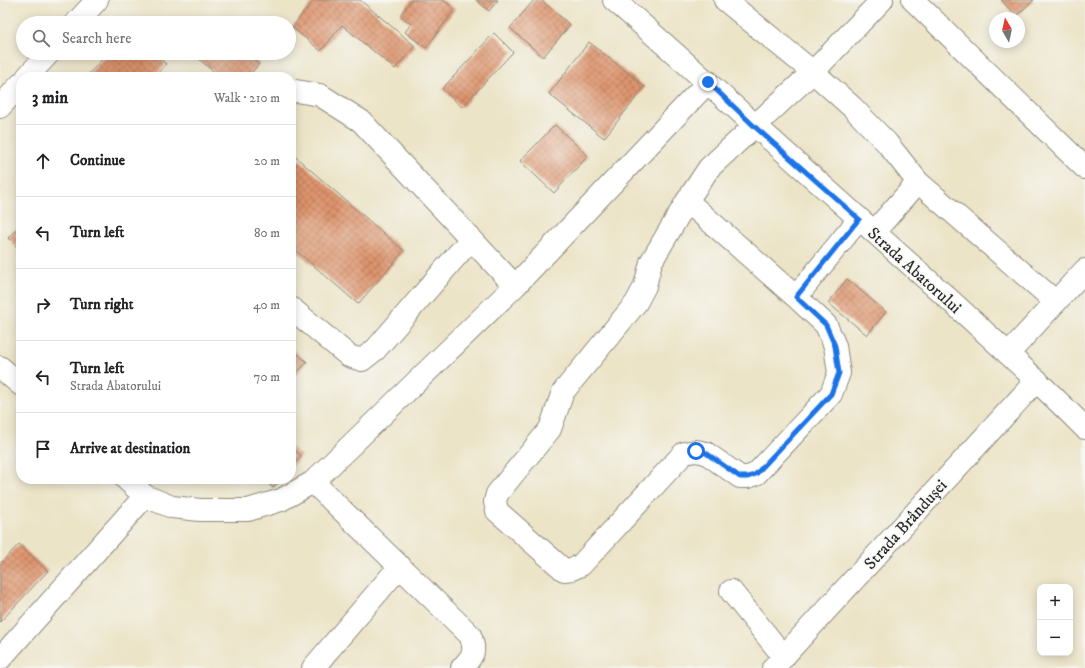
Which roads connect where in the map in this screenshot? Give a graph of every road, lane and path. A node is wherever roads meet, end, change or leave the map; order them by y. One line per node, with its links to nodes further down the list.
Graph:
1 (97, 0): 6 (street)
2 (614, 0): 10 (street, Strada Abatorului)
3 (725, 0): 9 (street)
4 (882, 0): 9 (street)
5 (913, 0): 15 (street)
6 (82, 16)
7 (43, 60): 8 (street)
8 (32, 72)
9 (813, 72): 14 (street); 16 (street)
10 (708, 82): 14 (street, Strada Abatorului); 21 (street)
11 (16, 89): 13 (street)
12 (296, 91): 19 (street)
13 (0, 107)
14 (754, 126): 17 (street); 18 (street, Strada Abatorului)
15 (1085, 168)
16 (918, 182): 18 (street); 23 (street)
17 (687, 201): 22 (street); 22 (street)
18 (867, 226): 22 (street); 25 (street, Strada Abatorului)
19 (471, 240): 21 (street); 24 (street)
20 (1085, 270): 23 (street)
21 (515, 286): 30 (street)
22 (796, 297)
23 (1056, 302): 25 (street)
24 (296, 312)
25 (1008, 354): 27 (street, Strada Abatorului)
26 (0, 367): 28 (street)
27 (1037, 380): 29 (street, Strada Abatorului); 36 (street, Strada Brândușei)
28 (16, 381)
29 (1085, 428)
30 (313, 482): 32 (street); 33 (street)
31 (132, 484): 32 (street)
32 (145, 496): 35 (street)
33 (400, 566): 37 (street); 38 (street)
34 (731, 591): 36 (street)
35 (0, 659)
36 (779, 662)
37 (313, 668)
38 (462, 668)

